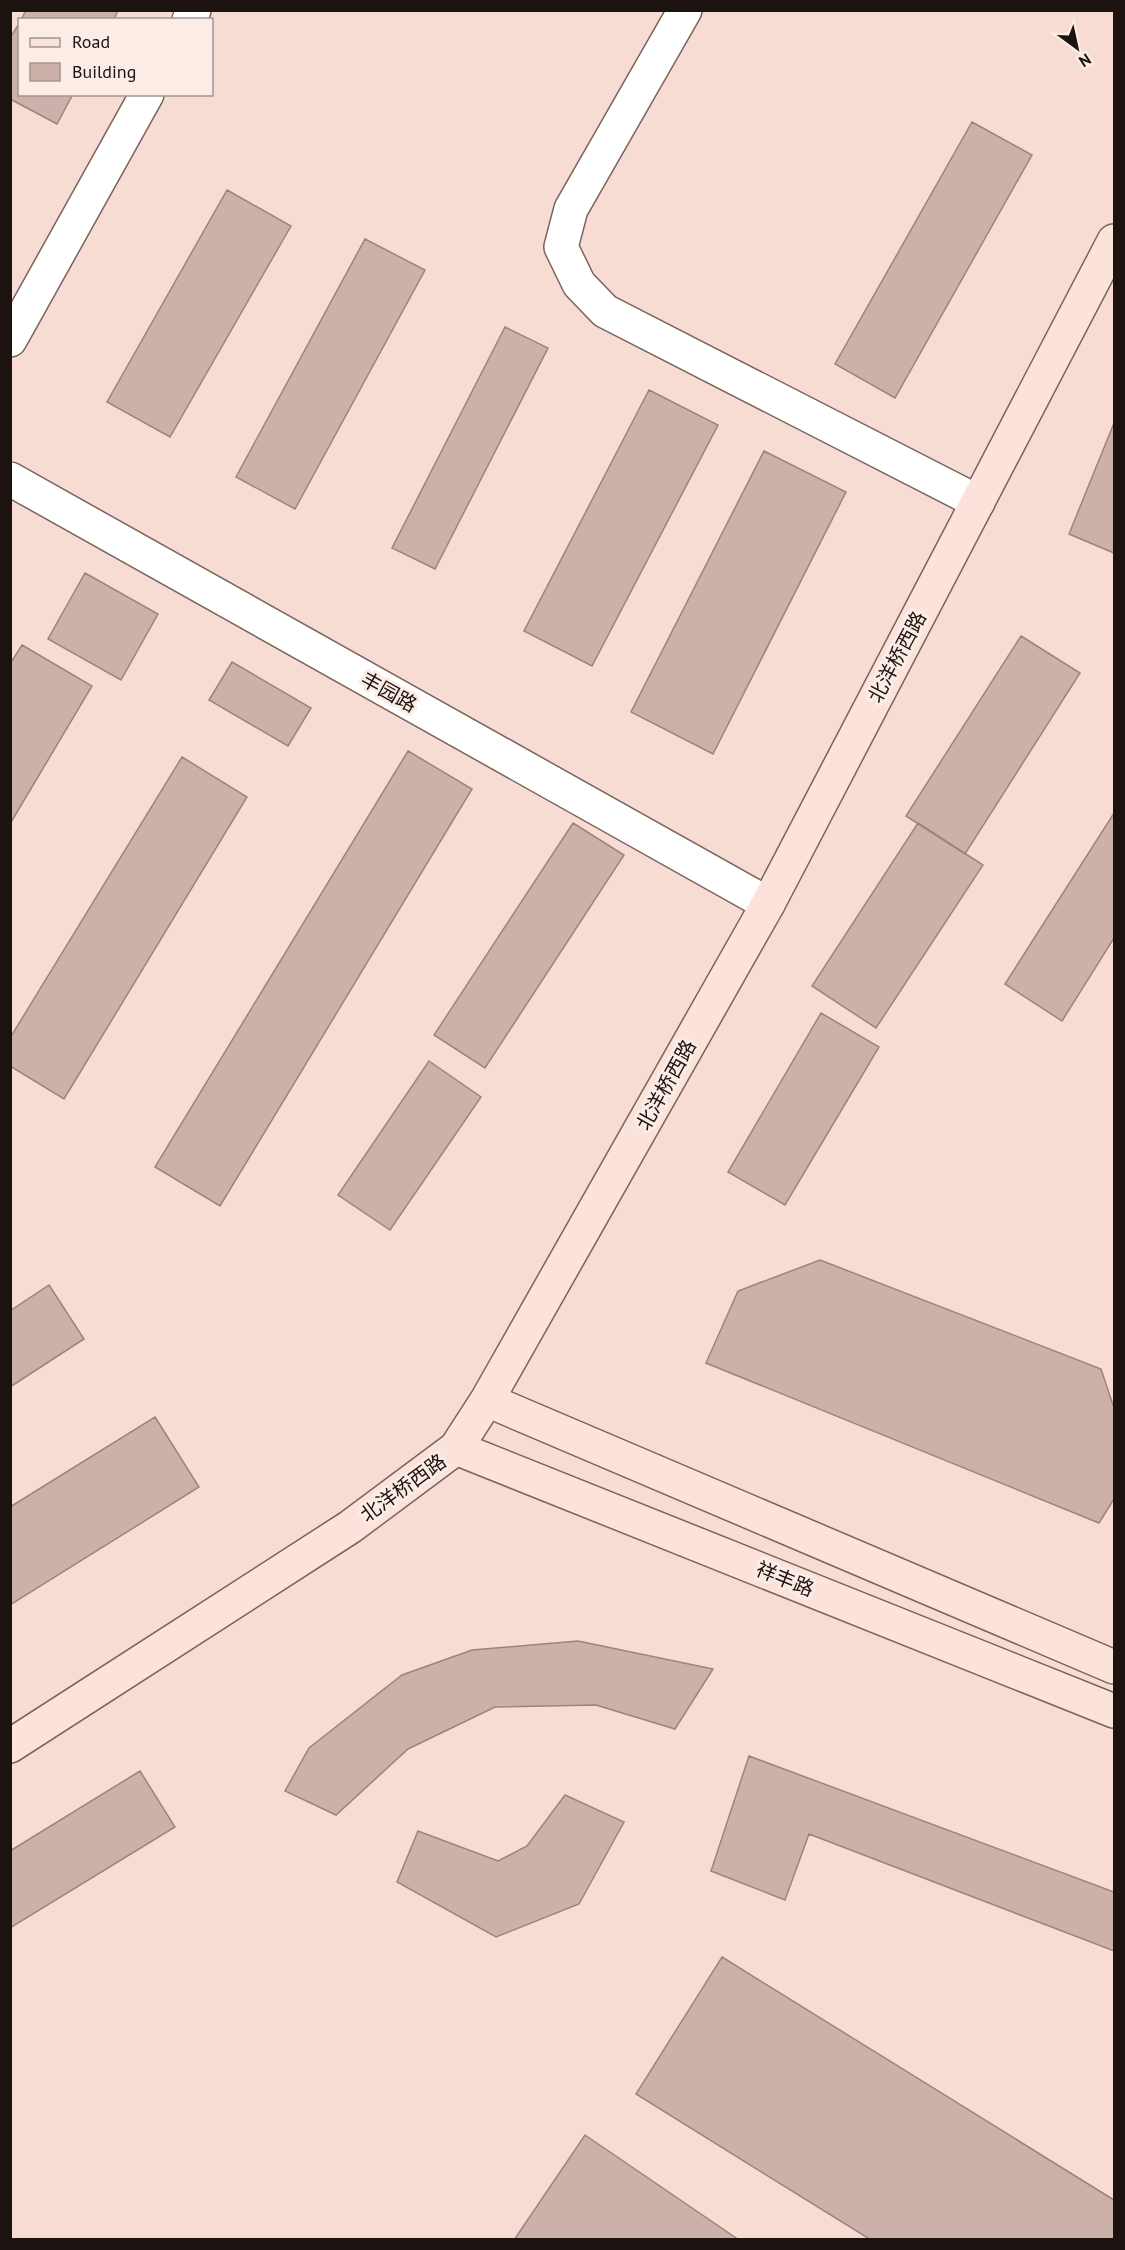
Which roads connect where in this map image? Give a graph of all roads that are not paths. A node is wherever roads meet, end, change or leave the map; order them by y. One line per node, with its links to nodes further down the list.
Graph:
1 (685, 10): 6 (street)
2 (146, 96): 4 (street)
3 (1114, 241): 6 (main road, 北洋桥西路)
4 (10, 340)
5 (10, 479): 7 (street, 丰园路)
6 (978, 502): 7 (main road, 北洋桥西路)
7 (768, 904): 8 (main road, 北洋桥西路)
8 (487, 1400): 9 (main road, 北洋桥西路); 10 (main road)
9 (456, 1448): 11 (main road, 祥丰路); 12 (main road, 北洋桥西路)
10 (1114, 1667)
11 (1114, 1711)
12 (10, 1746)

